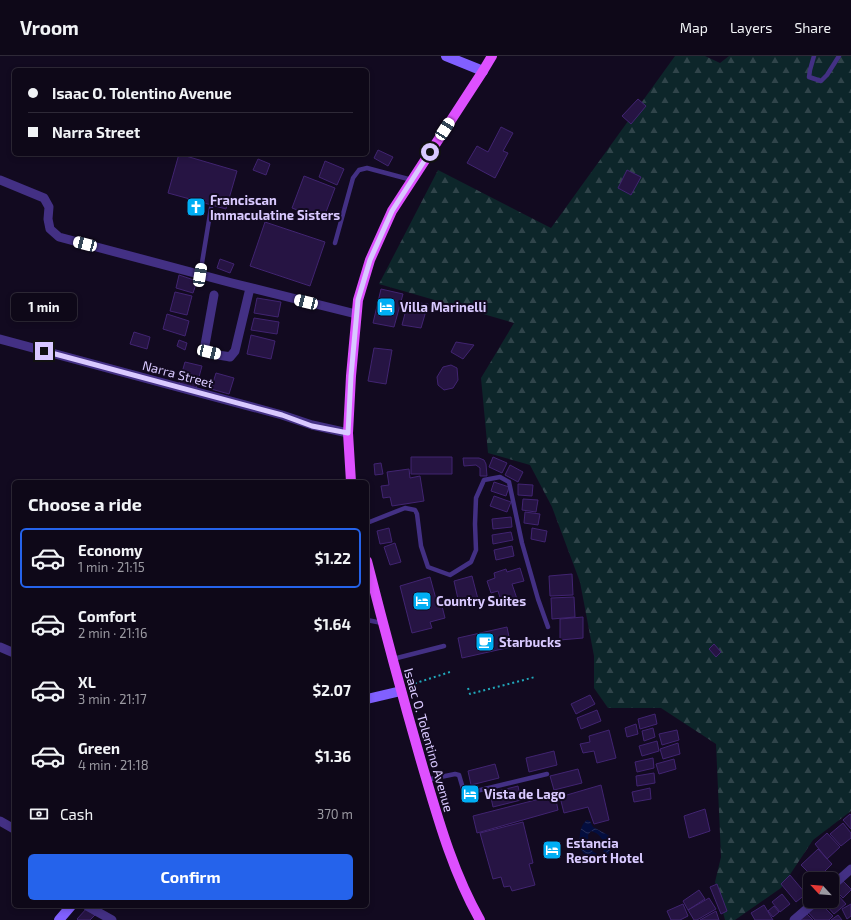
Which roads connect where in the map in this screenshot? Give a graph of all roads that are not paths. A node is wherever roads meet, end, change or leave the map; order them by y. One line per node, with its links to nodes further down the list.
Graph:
1 (446, 56): 5 (main road)
2 (492, 56): 5 (main road)
3 (814, 56): 4 (lane)
4 (840, 56)
5 (483, 71): 7 (main road)
6 (0, 180): 10 (street)
7 (412, 180): 9 (lane); 13 (main road)
8 (211, 208): 10 (lane)
9 (335, 243)
10 (200, 275): 11 (street)
11 (250, 288): 12 (street); 13 (street)
12 (214, 294)
13 (356, 314): 15 (main road)
14 (0, 339): 15 (street, Narra Street)
15 (348, 433): 16 (main road)
16 (351, 480)
17 (369, 522): 21 (lane)
18 (369, 570): 20 (main road, Isaac O. Tolentino Avenue)
19 (369, 620): 20 (lane)
20 (382, 622): 25 (main road, Isaac O. Tolentino Avenue)
21 (548, 627)
22 (444, 646): 25 (lane)
23 (0, 647): 24 (street)
24 (12, 652)
25 (392, 660): 26 (main road, Isaac O. Tolentino Avenue)
26 (400, 690): 27 (main road); 29 (main road, Isaac O. Tolentino Avenue)
27 (369, 698)
28 (546, 774): 29 (lane)
29 (426, 780): 39 (main road, Isaac O. Tolentino Avenue)
30 (0, 821): 31 (street)
31 (12, 828)
32 (851, 869): 33 (street)
33 (839, 880)
34 (69, 908): 37 (main road)
35 (91, 908): 38 (street)
36 (808, 908): 40 (street)
37 (59, 920)
38 (112, 920)
39 (480, 920)
40 (794, 920)

